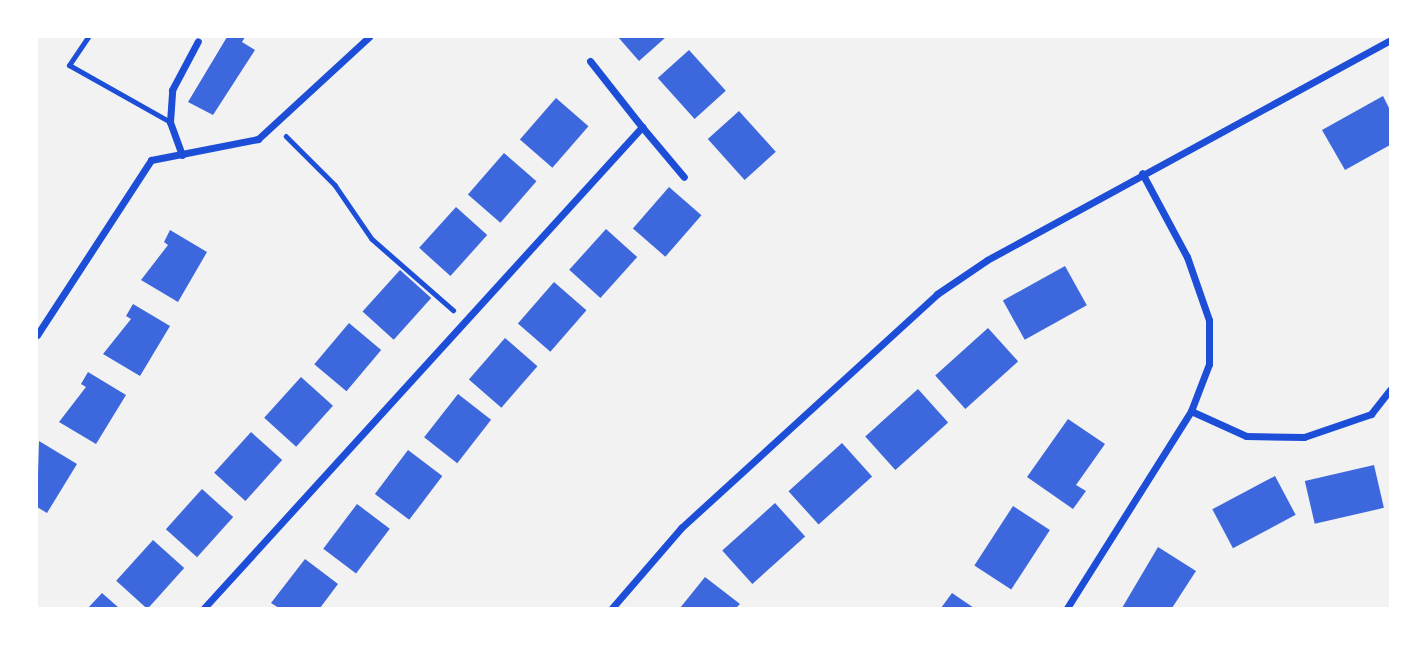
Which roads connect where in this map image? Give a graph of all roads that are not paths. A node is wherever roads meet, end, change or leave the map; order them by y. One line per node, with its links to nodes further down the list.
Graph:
1 (88, 37): 6 (lane)
2 (369, 37): 8 (street)
3 (1390, 40): 9 (street)
4 (198, 41): 6 (street)
5 (590, 61): 7 (street)
6 (170, 122): 8 (street)
7 (642, 127): 10 (street); 14 (street)
8 (182, 155): 11 (street)
9 (1142, 173): 13 (street); 15 (street)
10 (684, 177)
11 (37, 335)
12 (1390, 390): 13 (street)
13 (1191, 411): 16 (street)
14 (204, 608)
15 (612, 608)
16 (1067, 608)

